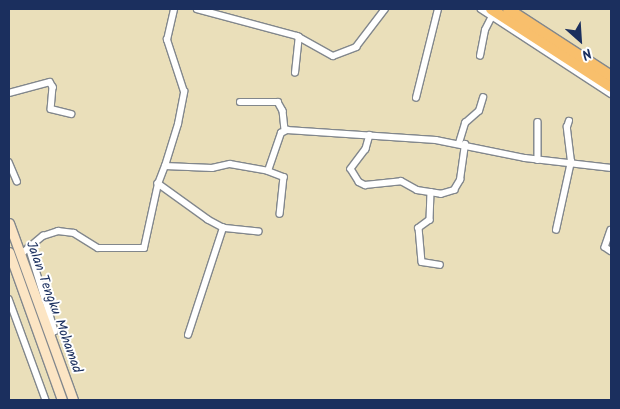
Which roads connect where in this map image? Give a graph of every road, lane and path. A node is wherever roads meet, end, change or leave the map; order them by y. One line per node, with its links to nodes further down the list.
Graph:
1 (174, 9): 27 (street)
2 (197, 9): 8 (street)
3 (385, 9): 8 (street)
4 (438, 9): 15 (street)
5 (481, 9): 7 (street)
6 (508, 9): 11 (highway)
7 (491, 12): 9 (street); 12 (highway); 14 (street)
8 (299, 37): 10 (street)
9 (480, 56)
10 (295, 73)
11 (611, 76)
12 (611, 86)
13 (9, 93): 18 (street)
14 (611, 94)
15 (416, 98)
16 (483, 98): 23 (street)
17 (240, 102): 21 (street)
18 (71, 114)
19 (569, 121): 26 (street)
20 (538, 122): 24 (street)
21 (285, 130): 22 (street); 29 (street)
22 (370, 135): 23 (street); 32 (street)
23 (462, 144): 24 (street); 32 (street)
24 (538, 160): 26 (street)
25 (9, 162): 30 (street)
26 (570, 162): 28 (street); 36 (street)
27 (165, 166): 29 (street); 31 (street)
28 (611, 168)
29 (268, 171): 33 (street)
30 (17, 182)
31 (158, 184): 35 (street); 39 (street)
32 (430, 192): 43 (street)
33 (280, 214)
34 (9, 223): 42 (main road, Jalan Tengku Mohamad)
35 (224, 228): 38 (street); 45 (street)
36 (556, 230)
37 (611, 230): 40 (street)
38 (259, 232)
39 (29, 247): 42 (street); 46 (street)
40 (611, 251)
41 (9, 252): 48 (main road, Jalan Tengku Mohamad)
42 (20, 255): 46 (main road, Jalan Tengku Mohamad)
43 (440, 265)
44 (9, 299): 47 (street)
45 (188, 335)
46 (50, 336): 49 (main road, Jalan Tengku Mohamad)
47 (46, 400)
48 (62, 400)
49 (73, 400)

